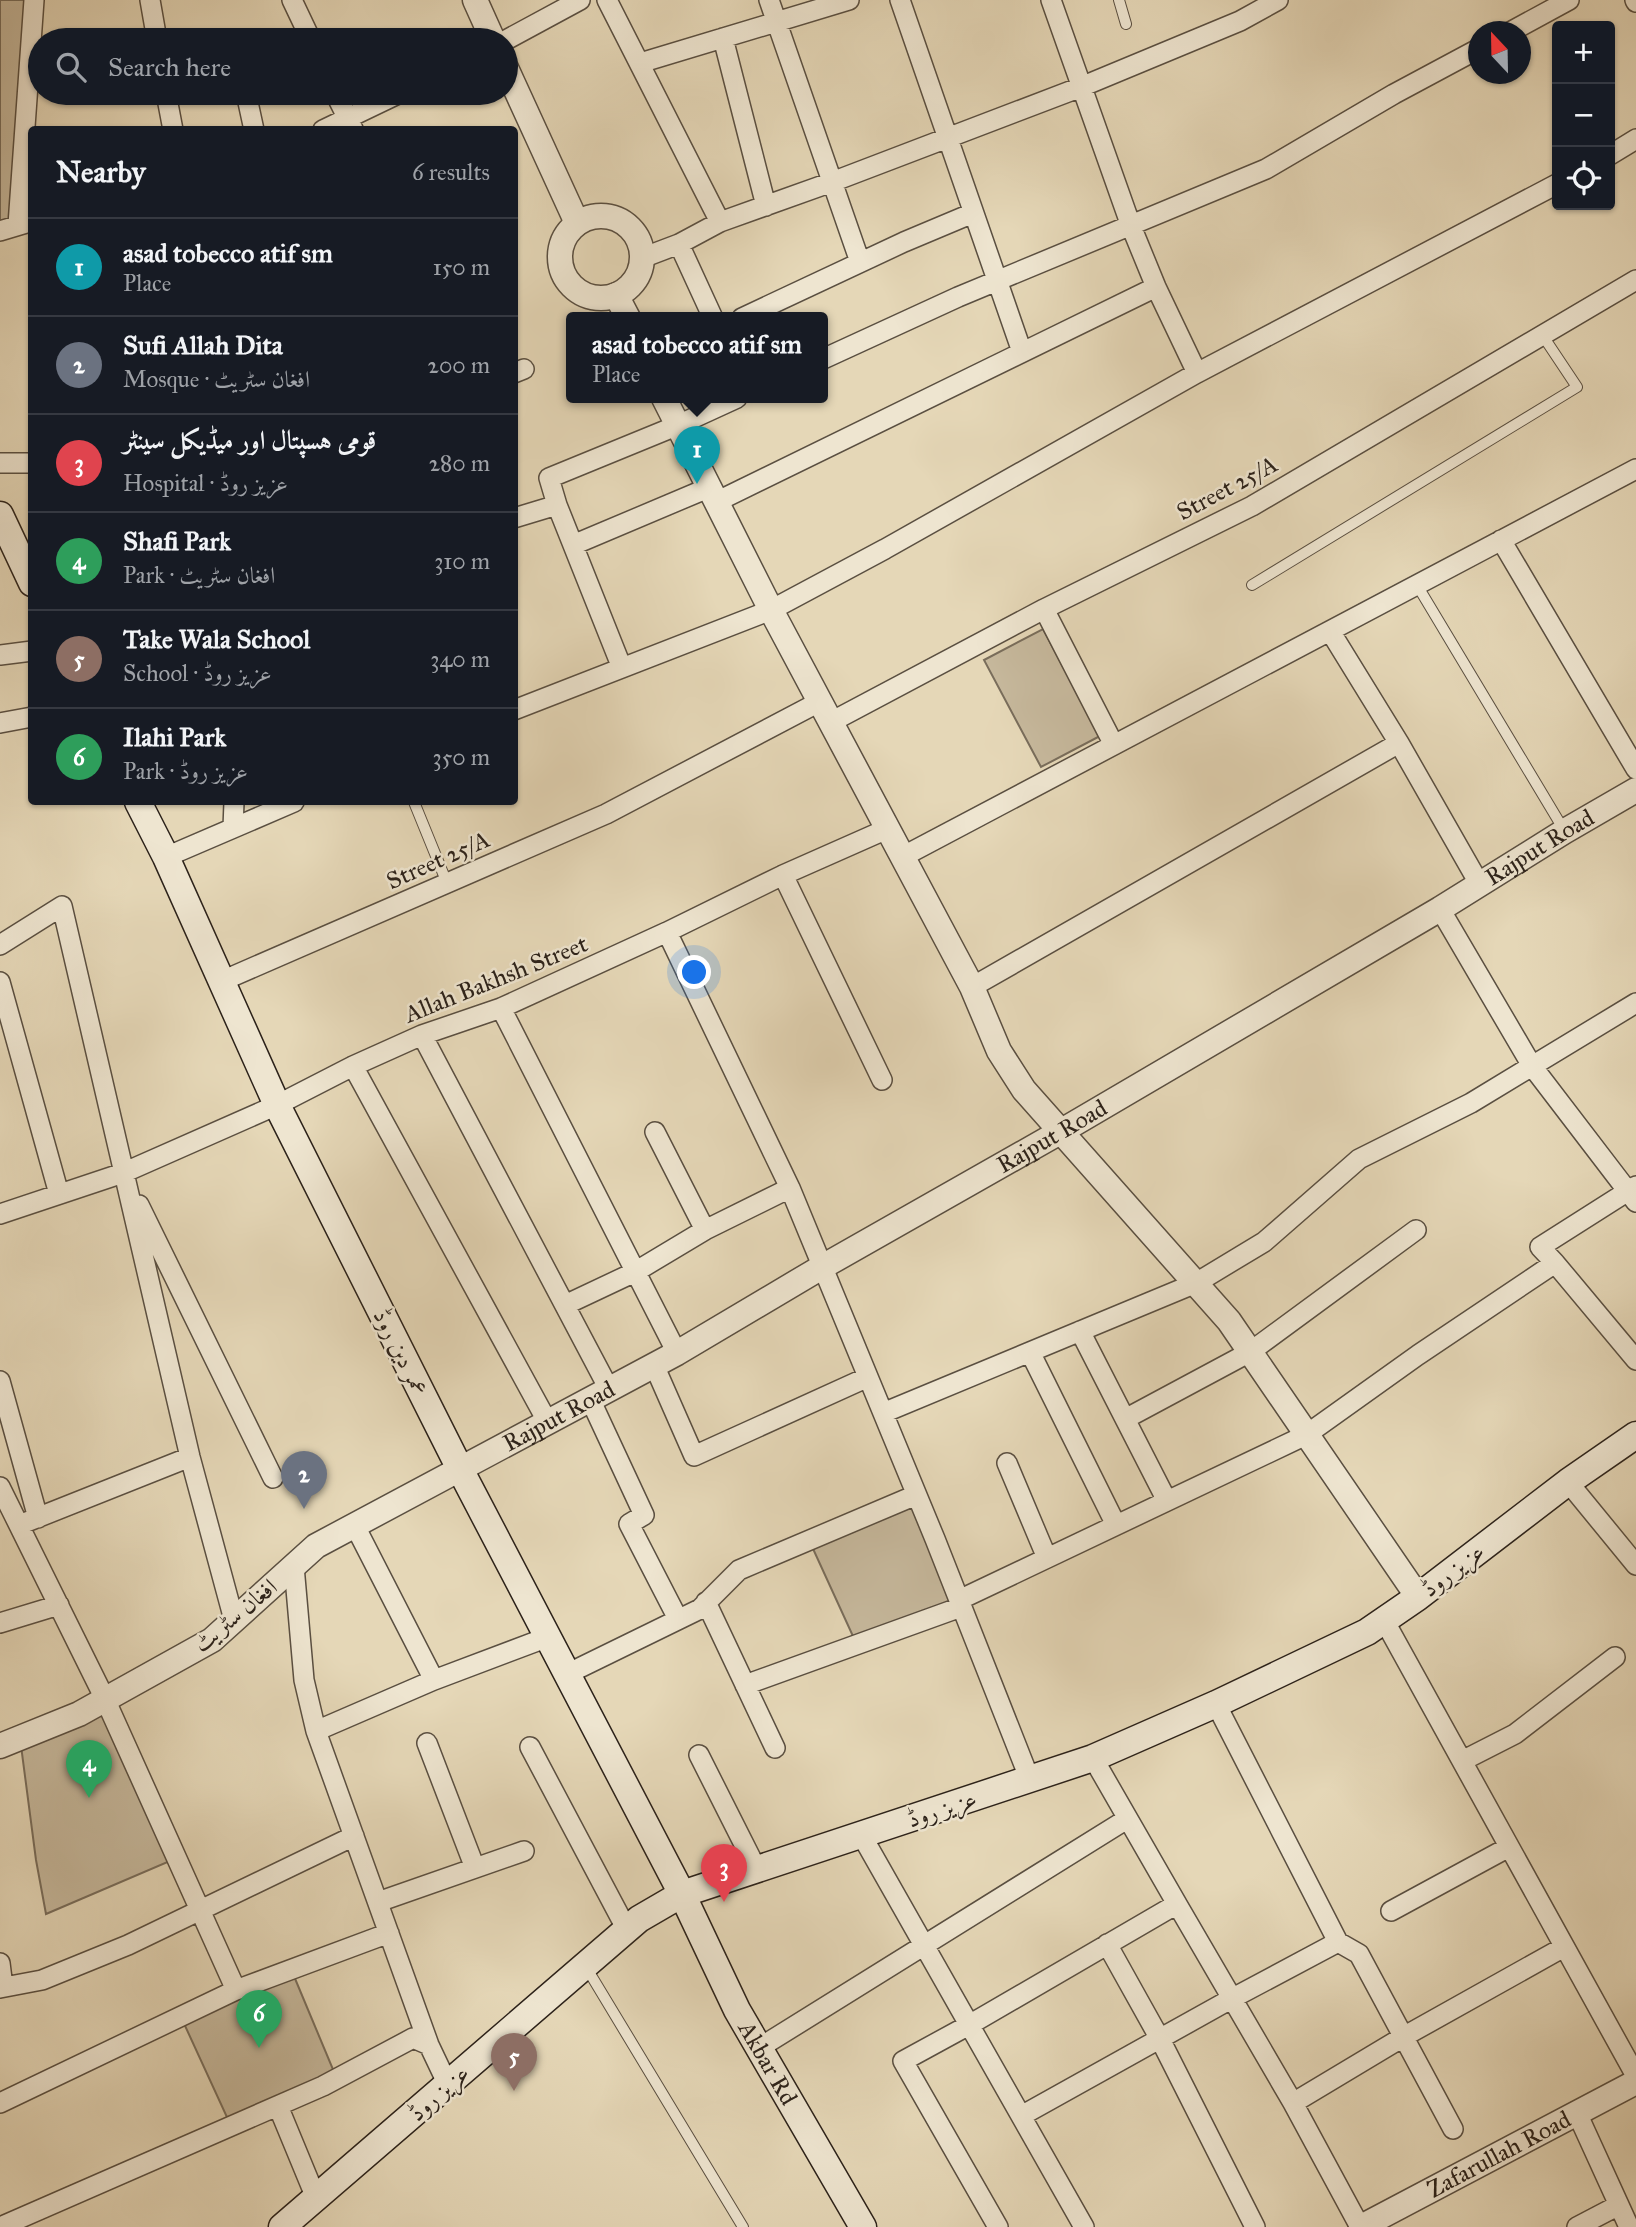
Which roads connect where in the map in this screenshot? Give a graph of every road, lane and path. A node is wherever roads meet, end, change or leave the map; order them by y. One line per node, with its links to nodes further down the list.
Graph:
1 (34, 0): 17 (street)
2 (150, 0): 18 (street)
3 (292, 0): 19 (street)
4 (475, 0): 20 (street)
5 (580, 0): 21 (street)
6 (607, 0): 24 (street)
7 (769, 0): 15 (street)
8 (849, 0): 15 (street)
9 (900, 0): 35 (street)
10 (1051, 0): 26 (street)
11 (1119, 0): 16 (lane)
12 (1278, 0): 26 (street)
13 (1569, 0): 14 (street)
14 (1530, 21)
15 (777, 22): 22 (street); 38 (street)
16 (1126, 24)
17 (32, 28)
18 (155, 28)
19 (305, 28)
20 (488, 28)
21 (518, 34)
22 (723, 38): 24 (street); 40 (street)
23 (1468, 55): 45 (street)
24 (640, 63): 42 (street)
25 (28, 80): 44 (street)
26 (1081, 87): 35 (street); 45 (street)
27 (518, 94): 43 (street)
28 (168, 105): 33 (street)
29 (249, 105): 34 (street)
30 (341, 105): 32 (street)
31 (381, 105): 32 (street)
32 (351, 124)
33 (172, 126)
34 (253, 126)
35 (947, 139): 38 (street); 41 (street)
36 (1636, 139): 37 (street)
37 (1615, 152)
38 (832, 182): 40 (street); 48 (street)
39 (1552, 187): 59 (street)
40 (766, 206): 42 (street)
41 (973, 213): 48 (street); 50 (street)
42 (720, 222): 46 (street)
43 (577, 223): 47 (street); 52 (street)
44 (17, 226)
45 (1131, 226): 50 (street); 51 (street)
46 (679, 244): 47 (street); 54 (street)
47 (642, 258): 52 (street)
48 (860, 262): 55 (street)
49 (1636, 280): 56 (street, Street 25/A)
50 (997, 281): 57 (street); 58 (street)
51 (1156, 287): 57 (street); 59 (street)
52 (616, 295): 53 (street)
53 (625, 312)
54 (710, 312)
55 (755, 312)
56 (1543, 336): 75 (lane); 76 (street, Street 25/A)
57 (1022, 352): 66 (street)
58 (828, 357)
59 (1197, 373): 77 (street)
60 (666, 403): 62 (street)
61 (726, 403): 62 (street)
62 (676, 426): 66 (street); 67 (street)
63 (0, 463): 64 (street)
64 (28, 463)
65 (1636, 469): 70 (street)
66 (712, 495): 71 (street); 77 (street)
67 (557, 505): 69 (street); 71 (street)
68 (0, 514): 72 (main road)
69 (518, 517)
70 (1501, 540): 74 (street); 88 (street)
71 (573, 545): 81 (street)
72 (7, 547): 73 (main road)
73 (28, 577)
74 (1417, 584): 78 (street); 96 (lane)
75 (1252, 586)
76 (1044, 609): 83 (street, Street 25/A); 87 (street)
77 (771, 610): 81 (street); 83 (street)
78 (1330, 631): 86 (street); 87 (street)
79 (28, 652): 80 (street)
80 (0, 655)
81 (622, 668): 82 (street)
82 (518, 708)
83 (826, 711): 95 (street); 100 (street, Street 25/A)
84 (28, 718): 85 (street)
85 (0, 723)
86 (1399, 743): 101 (street); 107 (street)
87 (1114, 745): 98 (street)
88 (1636, 769)
89 (1636, 790): 96 (street, Rajput Road)
90 (140, 805): 97 (main road, عمر دین روڈ)
91 (234, 805): 94 (street)
92 (287, 805): 94 (street)
93 (415, 805): 100 (lane)
94 (233, 828): 97 (street)
95 (887, 830): 98 (street); 99 (street, Allah Bakhsh Street)
96 (1565, 831): 101 (street, Rajput Road)
97 (166, 857): 105 (main road, عمر دین روڈ)
98 (902, 857): 107 (street)
99 (783, 875): 103 (street, Allah Bakhsh Street); 113 (street)
100 (447, 883): 105 (street, Street 25/A)
101 (1480, 885): 102 (street, Rajput Road)
102 (1440, 909): 112 (street); 116 (street, Rajput Road)
103 (667, 932): 109 (street, Allah Bakhsh Street); 118 (street)
104 (0, 945): 117 (street)
105 (222, 981): 114 (main road, عمر دین روڈ)
106 (0, 982): 120 (street)
107 (972, 987): 116 (street)
108 (1636, 1003): 112 (street)
109 (501, 1008): 110 (street, Allah Bakhsh Street); 126 (street)
110 (422, 1035): 111 (street, Allah Bakhsh Street); 128 (street)
111 (353, 1066): 114 (street, Allah Bakhsh Street); 140 (street)
112 (1532, 1066): 119 (street); 127 (street)
113 (882, 1080)
114 (277, 1105): 117 (street, Allah Bakhsh Street); 145 (main road, عمر دین روڈ)
115 (655, 1132): 122 (street)
116 (1060, 1132): 125 (street, Rajput Road); 127 (street)
117 (123, 1173): 120 (street, Allah Bakhsh Street); 143 (street); 146 (street)
118 (790, 1188): 122 (street); 125 (street)
119 (1633, 1193): 124 (street)
120 (59, 1194): 121 (street, Allah Bakhsh Street)
121 (0, 1214)
122 (705, 1230): 126 (street)
123 (1416, 1230): 131 (street)
124 (1555, 1263): 133 (street); 141 (street)
125 (822, 1267): 132 (street, Rajput Road); 135 (street)
126 (635, 1272): 128 (street); 132 (street)
127 (1196, 1283): 129 (street); 131 (street)
128 (565, 1305): 137 (street)
129 (1080, 1331): 130 (street); 139 (street)
130 (1030, 1352): 138 (street); 153 (street)
131 (1250, 1352): 139 (street); 141 (street)
132 (677, 1353): 134 (street, Rajput Road)
133 (1636, 1360)
134 (654, 1365): 135 (street); 137 (street, Rajput Road)
135 (869, 1377): 138 (street)
136 (0, 1381): 151 (street)
137 (599, 1394): 140 (street, Rajput Road); 162 (street)
138 (883, 1413): 149 (street)
139 (1125, 1419): 150 (street)
140 (547, 1421): 145 (street, Rajput Road)
141 (1307, 1435): 150 (street); 158 (street)
142 (1636, 1435): 147 (main road, عزیز روڈ)
143 (190, 1457): 151 (street); 163 (street)
144 (1007, 1463): 155 (street)
145 (461, 1471): 154 (street, افغان سٹریٹ); 166 (main road, عمر دین روڈ)
146 (272, 1478)
147 (1568, 1482): 156 (street); 158 (main road, عزیز روڈ)
148 (0, 1487): 152 (street)
149 (916, 1495): 159 (street); 160 (street)
150 (1167, 1501): 153 (street)
151 (38, 1518): 152 (street)
152 (19, 1525): 161 (street)
153 (1116, 1525): 155 (street)
154 (355, 1526): 157 (street, افغان سٹریٹ); 169 (street)
155 (1047, 1558): 160 (street)
156 (1636, 1565)
157 (294, 1566): 163 (street, افغان سٹریٹ); 173 (street)
158 (1418, 1597): 164 (main road, عزیز روڈ)
159 (706, 1602): 162 (street); 170 (street)
160 (960, 1603): 170 (street); 181 (street)
161 (59, 1605): 165 (street); 171 (street)
162 (678, 1619): 168 (street)
163 (234, 1620): 171 (street, افغان سٹریٹ)
164 (1384, 1620): 172 (main road, عزیز روڈ); 180 (street)
165 (0, 1623)
166 (548, 1637): 168 (main road, عمر دین روڈ); 169 (street)
167 (1615, 1657): 180 (street)
168 (568, 1674): 189 (main road, عمر دین روڈ)
169 (434, 1680): 173 (street)
170 (745, 1685): 177 (street)
171 (105, 1699): 175 (street, افغان سٹریٹ); 192 (street)
172 (1216, 1704): 179 (main road, عزیز روڈ); 196 (street)
173 (316, 1731): 183 (street)
174 (427, 1743): 187 (street)
175 (0, 1746)
176 (530, 1747): 194 (street)
177 (775, 1748)
178 (699, 1755): 188 (street)
179 (1093, 1758): 181 (main road, عزیز روڈ); 182 (street)
180 (1462, 1761): 185 (street)
181 (1030, 1780): 184 (main road, عزیز روڈ)
182 (1127, 1819): 191 (street); 198 (street)
183 (354, 1836): 190 (street); 192 (street)
184 (862, 1836): 188 (main road, عزیز روڈ); 198 (street)
185 (1509, 1847): 193 (street); 199 (street)
186 (524, 1850): 187 (street)
187 (475, 1868): 190 (street)
188 (757, 1870): 189 (main road, عزیز روڈ)
189 (682, 1894): 194 (main road, عزیز روڈ); 209 (main road, Akbar Rd)
190 (378, 1902): 195 (street)
191 (1177, 1903): 197 (street); 204 (street)
192 (200, 1910): 202 (street); 203 (street)
193 (1391, 1911)
194 (627, 1930): 201 (main road, عزیز روڈ)
195 (389, 1933): 203 (street); 208 (street)
196 (1338, 1941): 204 (street); 206 (street)
197 (1107, 1944): 205 (street); 207 (street)
198 (925, 1947): 205 (street); 209 (street)
199 (1564, 1947): 206 (street); 210 (street)
200 (0, 1963): 202 (street)
201 (586, 1966): 212 (main road, عزیز روڈ); 223 (lane)
202 (2, 1988)
203 (236, 1990): 213 (street)
204 (1231, 1998): 207 (street); 214 (street)
205 (969, 2025): 217 (street); 225 (street)
206 (1403, 2037): 214 (street); 218 (street)
207 (1160, 2039): 217 (street); 227 (street)
208 (429, 2045): 212 (street); 215 (street)
209 (759, 2049): 224 (main road, Akbar Rd)
210 (1636, 2076)
211 (1636, 2082): 216 (street, Zafarullah Road)
212 (448, 2085): 219 (main road, عزیز روڈ)
213 (0, 2103)
214 (1293, 2103): 228 (street)
215 (278, 2106): 219 (street); 221 (street)
216 (1577, 2113): 220 (street); 228 (street, Zafarullah Road)
217 (1021, 2116): 226 (street)
218 (1452, 2129)
219 (316, 2199): 222 (main road, عزیز روڈ)
220 (1619, 2205): 229 (street); 230 (street)
221 (0, 2227)
222 (282, 2227)
223 (743, 2227)
224 (863, 2227)
225 (998, 2227)
226 (1084, 2227)
227 (1255, 2227)
228 (1361, 2227)
229 (1577, 2227)
230 (1629, 2227)

